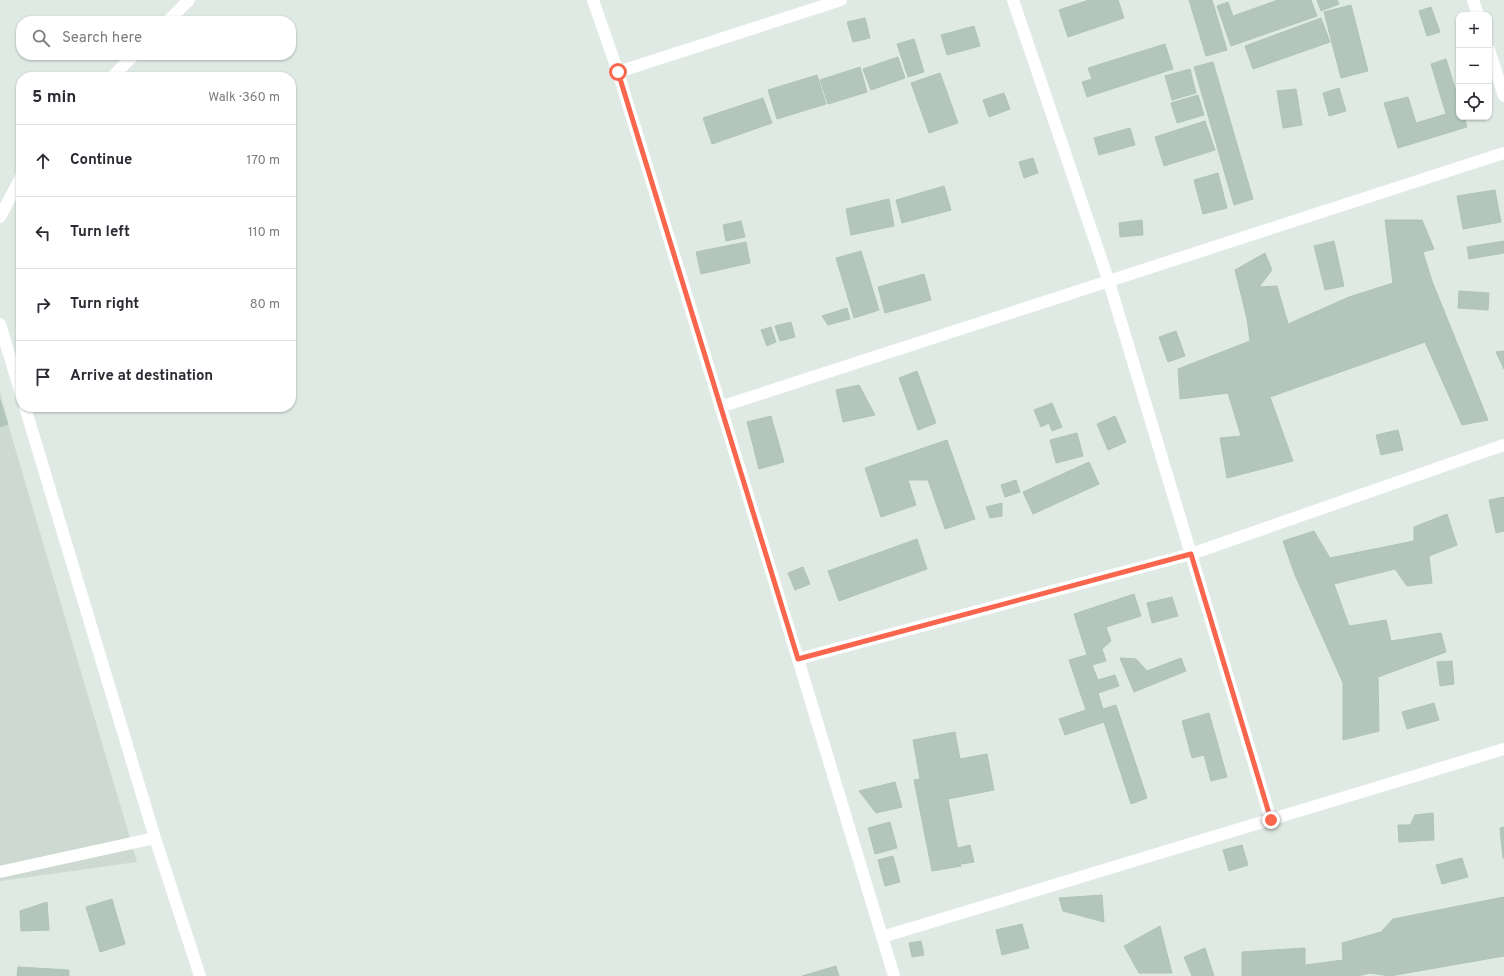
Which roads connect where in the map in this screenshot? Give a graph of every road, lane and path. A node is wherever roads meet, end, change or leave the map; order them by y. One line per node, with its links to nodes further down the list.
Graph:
1 (189, 0): 7 (street)
2 (593, 0): 11 (street)
3 (841, 0): 11 (street)
4 (1013, 0): 16 (street)
5 (1473, 0): 6 (street)
6 (1477, 12)
7 (173, 16)
8 (1492, 59): 12 (street)
9 (129, 60): 10 (street)
10 (117, 72)
11 (618, 72): 19 (street)
12 (1504, 96)
13 (1504, 153): 16 (street)
14 (16, 186): 15 (street)
15 (0, 217)
16 (1109, 282): 19 (street); 22 (street)
17 (0, 324): 18 (street)
18 (16, 377)
19 (720, 407): 23 (street)
20 (27, 412): 26 (street)
21 (1504, 446): 22 (street)
22 (1191, 554): 23 (street); 25 (street)
23 (798, 659): 28 (street)
24 (1504, 749): 25 (street)
25 (1271, 820): 28 (street)
26 (155, 838): 27 (street); 29 (street)
27 (0, 872)
28 (882, 936): 30 (street)
29 (200, 976)
30 (894, 976)

